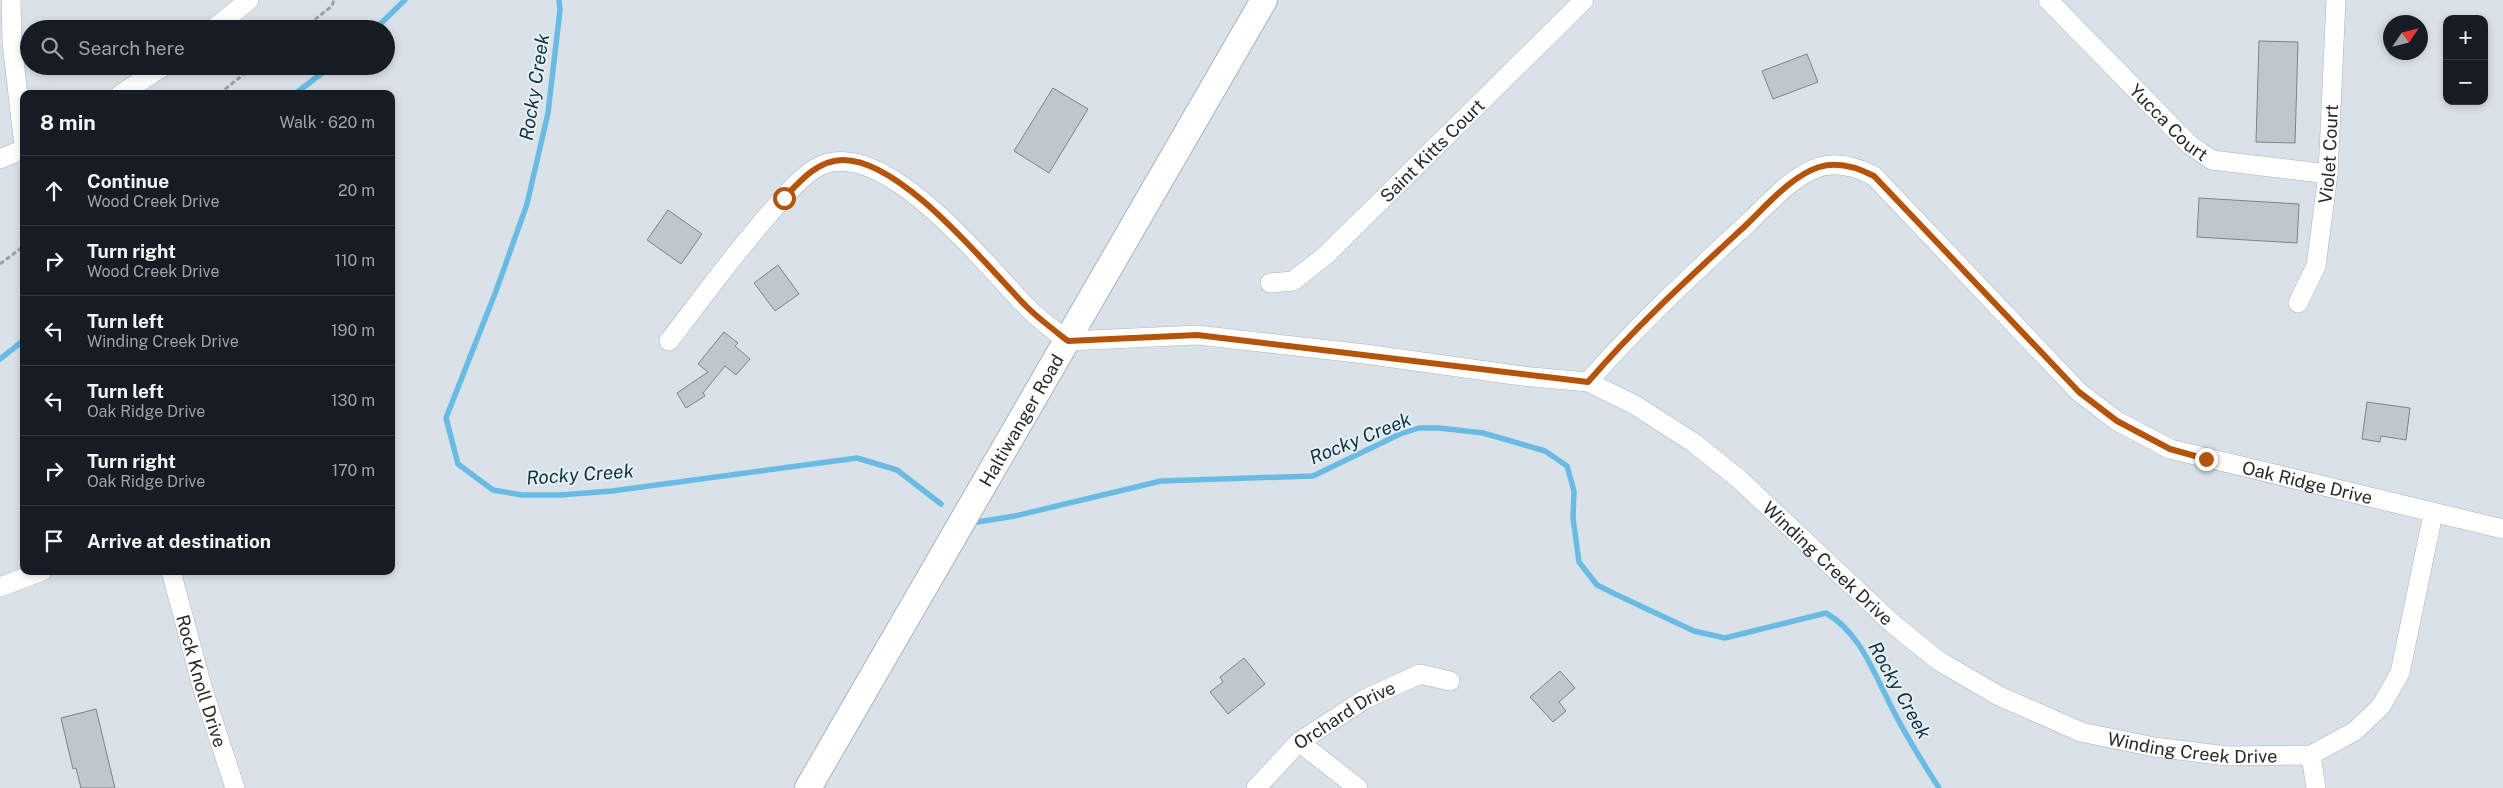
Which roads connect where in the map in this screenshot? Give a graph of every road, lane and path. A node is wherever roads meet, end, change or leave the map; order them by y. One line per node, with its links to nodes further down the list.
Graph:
1 (11, 0): 14 (street)
2 (249, 0): 8 (street)
3 (334, 0): 9 (path)
4 (1264, 0): 23 (street, Haltiwanger Road)
5 (1584, 0): 20 (street, Saint Kitts Court)
6 (2048, 0): 17 (street, Yucca Court)
7 (2336, 0): 17 (street, Violet Court)
8 (224, 20)
9 (314, 20)
10 (150, 75): 12 (street)
11 (243, 75): 13 (path)
12 (127, 90)
13 (224, 90)
14 (20, 113)
15 (20, 150): 16 (street)
16 (0, 159)
17 (2328, 174): 21 (street, Violet Court)
18 (20, 249): 19 (path)
19 (0, 264)
20 (1270, 282)
21 (2298, 303)
22 (669, 341): 23 (street)
23 (1068, 341): 24 (street, Winding Creek Drive); 34 (street, Haltiwanger Road)
24 (1588, 382): 25 (street, Oak Ridge Drive); 32 (street, Winding Creek Drive)
25 (2433, 514): 26 (street, Oak Ridge Drive); 32 (street, Winding Creek Drive)
26 (2503, 530)
27 (32, 575): 29 (street)
28 (173, 575): 33 (street, Rock Knoll Drive)
29 (0, 587)
30 (1450, 681): 31 (street, Orchard Drive)
31 (1299, 742): 35 (street, Orchard Drive); 36 (street)
32 (2311, 755): 37 (street)
33 (235, 788)
34 (808, 788)
35 (1256, 788)
36 (1358, 788)
37 (2316, 788)

